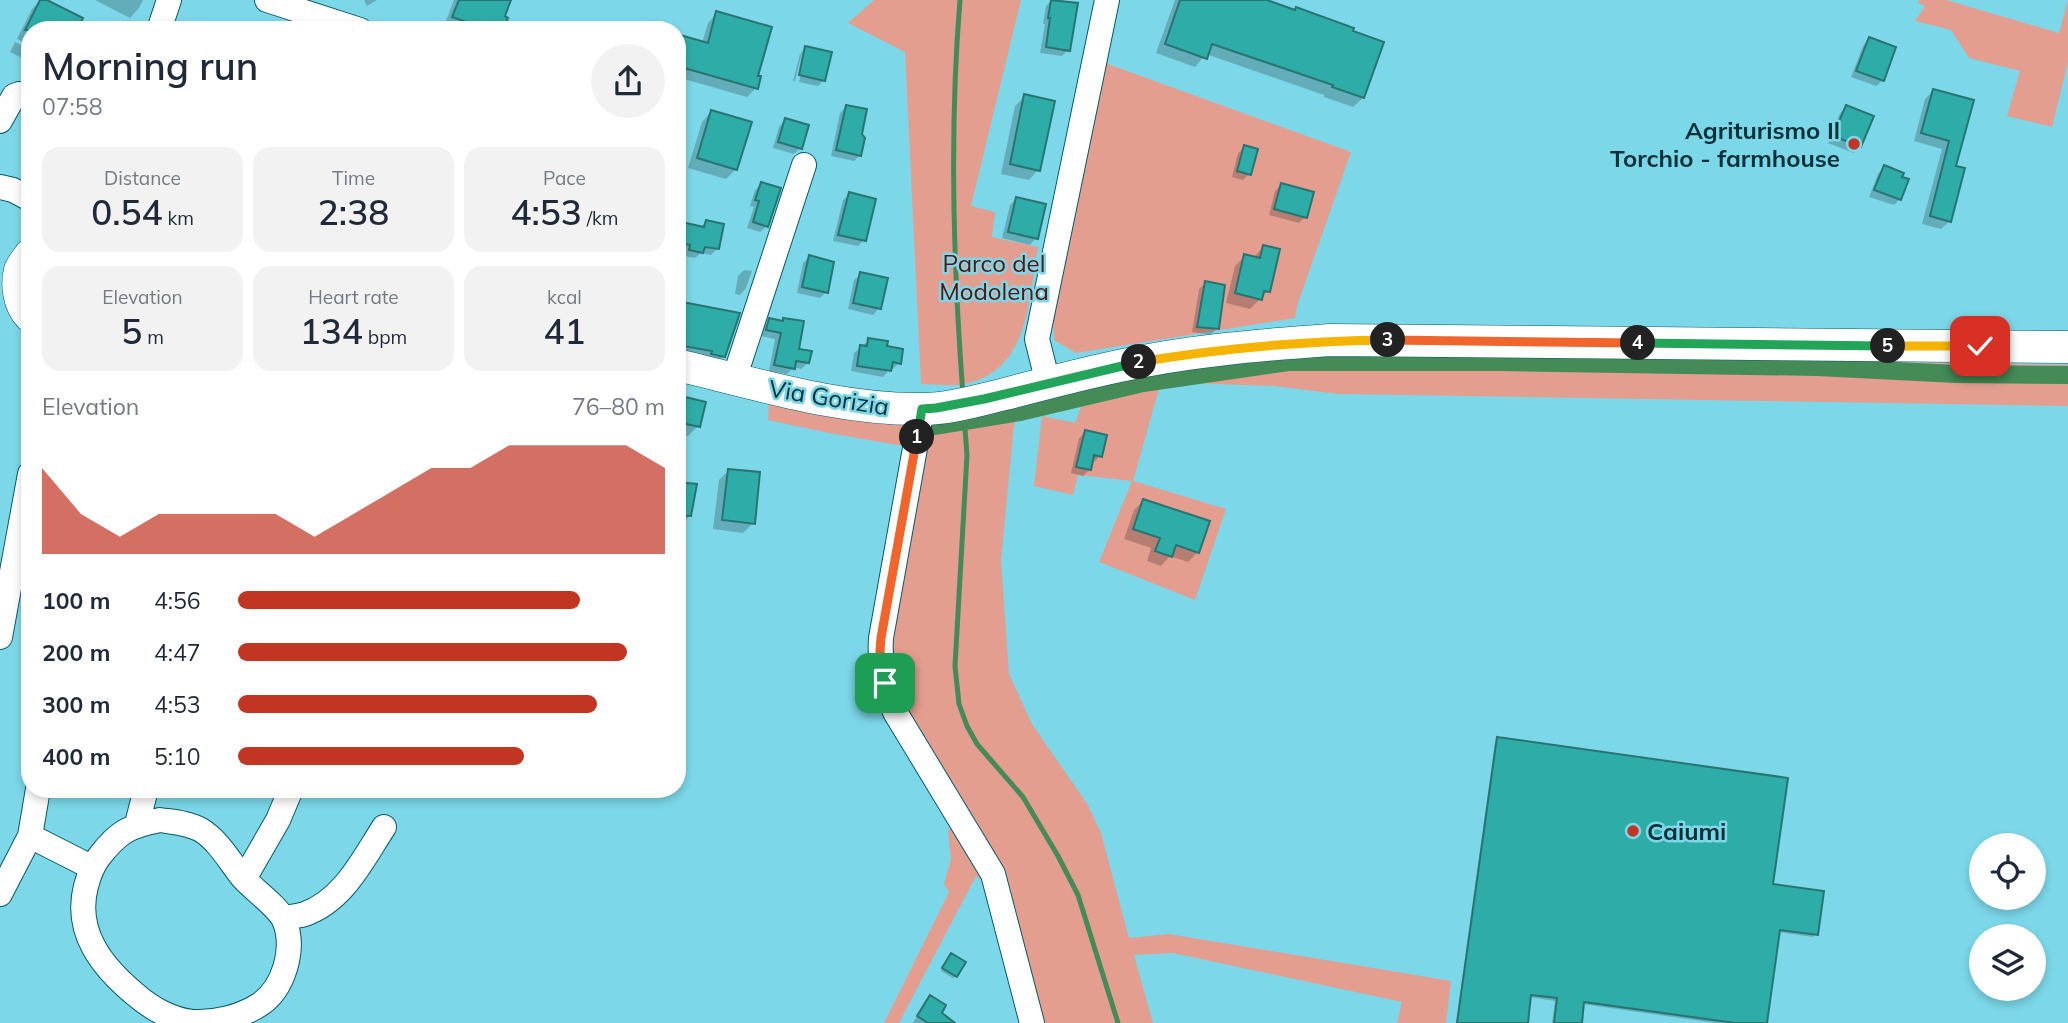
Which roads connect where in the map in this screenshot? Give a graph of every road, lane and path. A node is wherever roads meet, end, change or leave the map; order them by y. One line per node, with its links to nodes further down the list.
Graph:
1 (169, 0): 4 (street)
2 (267, 0): 5 (street)
3 (1107, 0): 16 (street)
4 (162, 21)
5 (332, 21)
6 (21, 95): 7 (street)
7 (0, 121)
8 (804, 165): 15 (street, Via Gorizia)
9 (0, 187): 10 (street)
10 (21, 195)
11 (17, 268): 12 (main road)
12 (18, 311)
13 (2068, 347): 16 (main road, Via Gorizia)
14 (686, 367): 15 (main road, Via Gorizia)
15 (734, 379): 17 (main road, Via Gorizia)
16 (1048, 383): 17 (main road, Via Gorizia)
17 (929, 409): 31 (street)
18 (21, 523): 19 (street)
19 (0, 637)
20 (36, 798): 25 (street)
21 (144, 798): 23 (street)
22 (287, 798): 27 (street)
23 (137, 824): 26 (street); 27 (street)
24 (384, 827): 29 (street)
25 (30, 836): 26 (street); 28 (street)
26 (91, 867): 30 (street)
27 (244, 879): 29 (street)
28 (3, 881)
29 (284, 918): 30 (street)
30 (254, 1016)
31 (1032, 1023)

